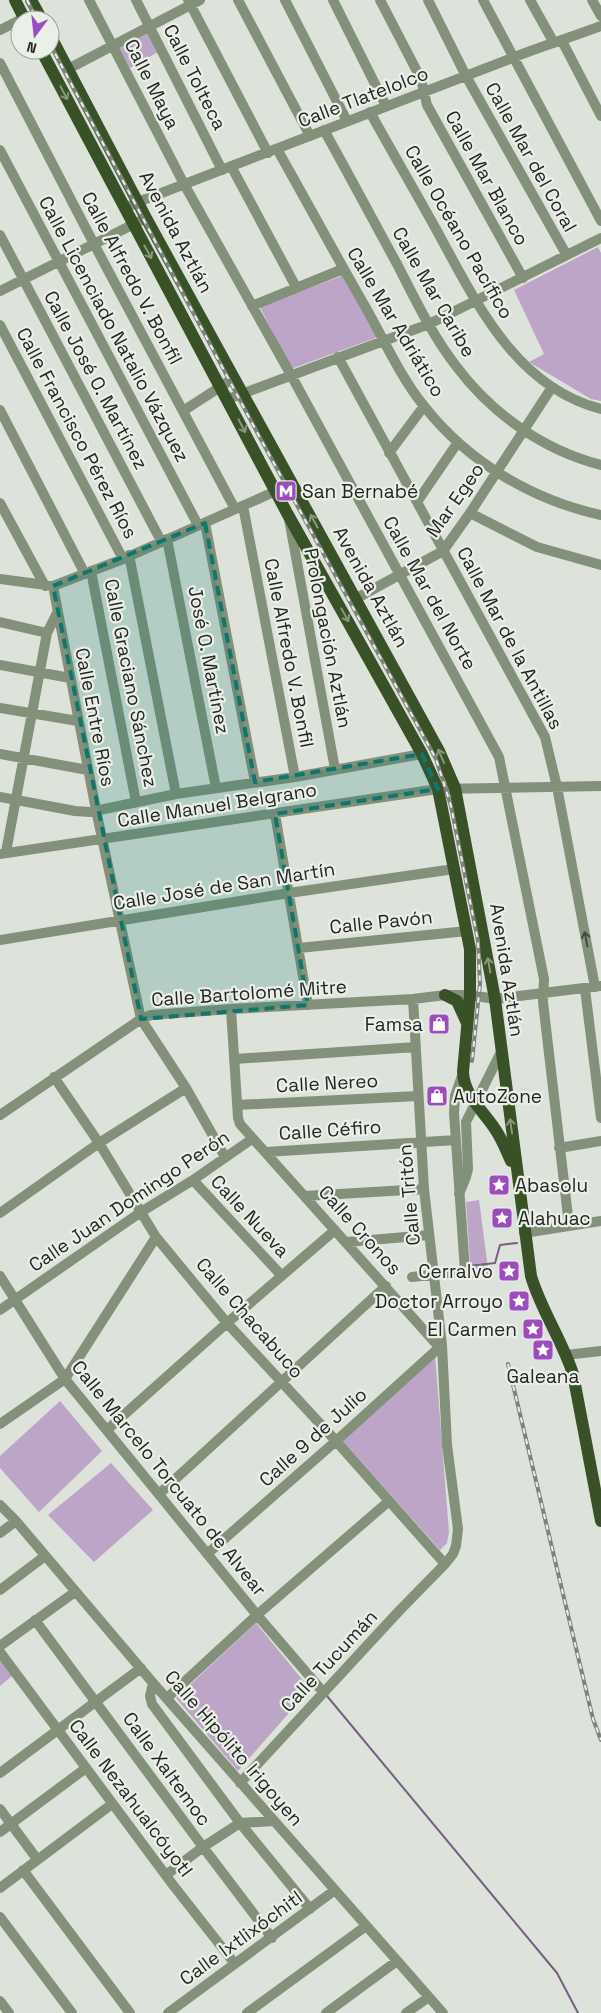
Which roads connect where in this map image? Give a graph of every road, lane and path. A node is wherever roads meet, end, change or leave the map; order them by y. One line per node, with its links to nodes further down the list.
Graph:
1 (90, 0): 17 (street, Calle Maya)
2 (136, 0): 15 (street, Calle Tolteca)
3 (200, 0): 12 (street)
4 (238, 0): 30 (street)
5 (285, 0): 28 (street)
6 (333, 0): 25 (street)
7 (380, 0): 24 (street, Calle Mar Blanco)
8 (428, 0): 23 (street, Calle Mar del Coral)
9 (483, 0): 19 (street)
10 (530, 0): 16 (street)
11 (592, 0): 13 (street)
12 (189, 2): 15 (street); 32 (street, Calle Mar Adriático)
13 (601, 16)
14 (601, 26): 16 (street, Calle Tlatelolco)
15 (150, 27): 17 (street); 33 (street, Calle Tolteca)
16 (558, 42): 19 (street, Calle Tlatelolco); 27 (street)
17 (112, 45): 22 (street); 34 (street, Calle Maya)
18 (60, 54): 22 (main road, Avenida Aztlán)
19 (514, 57): 23 (street, Calle Tlatelolco); 38 (street)
20 (46, 60): 36 (main road, Avenida Aztlán, one-way to 36)
21 (0, 63): 42 (street, Calle Alfredo V. Bonfil)
22 (68, 69): 35 (main road, Avenida Aztlán)
23 (466, 76): 24 (street, Calle Tlatelolco); 43 (street, Calle Mar del Coral)
24 (425, 93): 25 (street, Calle Tlatelolco); 46 (street, Calle Mar Blanco)
25 (386, 106): 26 (street, Calle Tlatelolco)
26 (370, 112): 28 (street, Calle Tlatelolco); 50 (street, Calle Océano Pacífico)
27 (601, 116)
28 (347, 121): 29 (street, Calle Tlatelolco)
29 (324, 130): 30 (street, Calle Tlatelolco); 53 (street, Calle Mar Caribe)
30 (310, 136): 32 (street, Calle Tlatelolco)
31 (0, 150): 44 (street, Calle Licenciado Natalio Vázquez)
32 (273, 151): 33 (street, Calle Tlatelolco); 45 (street, Calle Mar Adriático)
33 (227, 168): 34 (street, Calle Tlatelolco); 48 (street, Calle Tolteca)
34 (184, 184): 35 (street, Calle Tlatelolco); 51 (street, Calle Mar del Norte)
35 (138, 202): 36 (street, Calle Tlatelolco); 37 (main road, Avenida Aztlán)
36 (125, 208): 39 (main road, Avenida Aztlán)
37 (146, 218): 39 (street); 58 (main road, Avenida Aztlán)
38 (601, 221)
39 (133, 225): 42 (street); 59 (main road, Avenida Aztlán, one-way to 59)
40 (0, 234): 47 (street, Calle José O. Martínez)
41 (601, 238): 43 (street)
42 (94, 244): 44 (street); 66 (street, Calle Alfredo V. Bonfil)
43 (566, 254): 46 (street)
44 (59, 262): 47 (street); 79 (street, Calle Licenciado Natalio Vázquez)
45 (343, 269): 48 (street); 54 (street, Calle Mar Adriático)
46 (523, 278): 50 (street)
47 (24, 279): 49 (street); 80 (street, Calle José O. Martínez)
48 (296, 287): 51 (street)
49 (0, 291)
50 (475, 302): 53 (street); 60 (street, Calle Océano Pacífico)
51 (252, 306): 57 (street, Calle Mar del Norte)
52 (0, 324): 55 (street, Calle Francisco Pérez Ríos)
53 (429, 324): 54 (street); 67 (street, Calle Mar Caribe)
54 (384, 340): 56 (street); 63 (street, Calle Mar Adriático)
55 (4, 343): 82 (street, Calle Francisco Pérez Ríos)
56 (338, 357): 57 (street); 69 (street, Calle Mar de la Antillas)
57 (291, 375): 61 (street); 85 (street, Calle Mar del Norte)
58 (234, 378): 59 (street); 61 (main road, Avenida Aztlán)
59 (221, 386): 62 (main road, Avenida Aztlán); 66 (street)
60 (552, 388): 64 (street, Calle Océano Pacífico); 67 (street, Mar Egeo)
61 (243, 393): 62 (street); 88 (main road, Avenida Aztlán, one-way to 61)
62 (228, 399): 72 (main road, Avenida Aztlán, one-way to 72)
63 (424, 406): 68 (street, Calle Mar Adriático); 69 (street)
64 (601, 409)
65 (0, 410): 84 (street, Calle Graciano Sánchez)
66 (183, 411): 75 (street, Calle Alfredo V. Bonfil)
67 (523, 431): 70 (street, Calle Mar Caribe); 71 (street, Mar Egeo)
68 (458, 442): 71 (street, Calle Mar Adriático); 73 (street)
69 (389, 453): 73 (street, Calle Mar de la Antillas)
70 (601, 465)
71 (496, 472): 77 (street, Mar Egeo); 78 (street, Calle Mar Adriático)
72 (276, 491): 75 (street); 76 (main road, Avenida Aztlán)
73 (417, 502): 81 (street, Calle Mar de la Antillas)
74 (0, 503): 87 (street)
75 (239, 507): 79 (street); 103 (street, Calle Alfredo V. Bonfil)
76 (288, 513): 99 (main road, Avenida Aztlán, one-way to 99); 101 (street, Prolongación Aztlán)
77 (470, 513): 81 (street, Mar Egeo); 83 (street)
78 (601, 515)
79 (201, 524): 80 (street); 104 (street, Calle Licenciado Natalio Vázquez)
80 (164, 540): 82 (street); 108 (street, José O. Martínez)
81 (443, 551): 85 (street, Mar Egeo); 107 (street, Calle Mar de la Antillas)
82 (126, 557): 84 (street); 111 (street, Calle Francisco Pérez Ríos)
83 (601, 565)
84 (88, 573): 87 (street); 114 (street, Calle Graciano Sánchez)
85 (400, 575): 88 (street, Mar Egeo); 106 (street, Calle Mar del Norte)
86 (0, 579): 87 (street)
87 (49, 586): 89 (street, Calle Entre Ríos)
88 (357, 598): 109 (main road, Avenida Aztlán, one-way to 88)
89 (56, 613): 91 (street); 94 (street, Calle Entre Ríos)
90 (0, 622): 91 (street)
91 (47, 633): 93 (street)
92 (0, 665): 93 (street)
93 (40, 672): 94 (street); 96 (street)
94 (70, 678): 97 (street, Calle Entre Ríos)
95 (0, 708): 96 (street)
96 (33, 714): 97 (street); 100 (street)
97 (78, 721): 102 (street, Calle Entre Ríos)
98 (0, 754): 100 (street)
99 (422, 754): 101 (street); 110 (main road, Avenida Aztlán)
100 (25, 758): 102 (street); 113 (street)
101 (335, 769): 103 (street)
102 (88, 770): 115 (street, Calle Entre Ríos)
103 (295, 777): 104 (street)
104 (255, 782): 108 (street)
105 (601, 786): 107 (street, Calle Manuel Belgrano)
106 (506, 787): 107 (street, Calle Manuel Belgrano); 109 (street, Calle Manuel Belgrano); 126 (street, Calle Mar del Norte)
107 (557, 787): 125 (street, Calle Mar de la Antillas, one-way to 107)
108 (216, 788): 111 (street)
109 (455, 788): 110 (street, Calle Manuel Belgrano); 130 (main road, Avenida Aztlán, one-way to 109)
110 (438, 789): 116 (street, Calle Manuel Belgrano); 119 (main road, Avenida Aztlán)
111 (176, 794): 114 (street)
112 (0, 797): 113 (street)
113 (17, 800): 115 (street); 118 (street)
114 (136, 802): 115 (street)
115 (96, 810): 117 (street, Calle Entre Ríos)
116 (275, 814): 117 (street, Calle Manuel Belgrano); 120 (street)
117 (103, 840): 118 (street, Calle Manuel Belgrano); 121 (street, Calle Entre Ríos)
118 (4, 848)
119 (454, 869): 120 (street, Calle José de San Martín); 122 (main road, Avenida Aztlán)
120 (288, 893): 121 (street, Calle José de San Martín); 124 (street)
121 (120, 920): 123 (street, Calle José de San Martín); 133 (street, Calle Entre Ríos)
122 (467, 931): 124 (street, Calle Pavón); 128 (main road, Avenida Aztlán)
123 (0, 940)
124 (299, 948): 131 (street)
125 (594, 987): 126 (street, Calle Bartolomé Mitre); 145 (street, Calle Mar de la Antillas)
126 (544, 993): 130 (street, Calle Bartolomé Mitre); 151 (street, Calle Mar del Norte)
127 (445, 995): 128 (street, Calle Bartolomé Mitre); 129 (street, Calle Bartolomé Mitre); 134 (main road)
128 (470, 995): 130 (street, Calle Bartolomé Mitre); 134 (main road, Avenida Aztlán)
129 (413, 999): 131 (street, Calle Bartolomé Mitre); 135 (street, Calle Tritón)
130 (494, 999): 136 (main road, Avenida Aztlán)
131 (308, 1005): 132 (street, Calle Bartolomé Mitre)
132 (231, 1009): 133 (street, Calle Bartolomé Mitre); 137 (street, Calle Cronos)
133 (141, 1019): 139 (street, Calle Bartolomé Mitre); 140 (street, Calle Entre Ríos)
134 (467, 1025): 138 (main road, Avenida Aztlán)
135 (416, 1046): 137 (street); 141 (street, Calle Tritón)
136 (501, 1052): 142 (street); 154 (main road, Avenida Aztlán, one-way to 136)
137 (235, 1058): 143 (street, Calle Cronos)
138 (462, 1073): 142 (main road, Avenida Aztlán); 147 (street)
139 (54, 1077): 144 (street, Calle Bartolomé Mitre); 150 (street, Calle Chacabuco)
140 (186, 1088): 150 (street); 153 (street, Calle Entre Ríos)
141 (418, 1096): 143 (street, Calle Nereo); 149 (street, Calle Tritón)
142 (475, 1103): 154 (main road, Avenida Aztlán); 157 (street)
143 (237, 1105): 146 (street, Calle Cronos)
144 (0, 1115)
145 (601, 1118)
146 (252, 1139): 152 (street, Calle Cronos); 153 (street, Calle Juan Domingo Perón)
147 (456, 1140): 149 (street, Calle Céfiro); 157 (street)
148 (601, 1141): 151 (street)
149 (422, 1142): 152 (street, Calle Céfiro); 156 (street, Calle Tritón)
150 (99, 1144): 159 (street, Calle Chacabuco); 160 (street)
151 (559, 1148): 162 (street, Calle Mar del Norte)
152 (266, 1152): 158 (street, Calle Cronos)
153 (225, 1157): 155 (street, Calle Juan Domingo Perón)
154 (517, 1175): 164 (main road, Avenida Aztlán)
155 (193, 1180): 159 (street, Calle Juan Domingo Perón); 168 (street, Calle Nueva)
156 (424, 1189): 158 (street); 165 (street, Calle Tritón)
157 (459, 1195): 170 (street)
158 (305, 1196): 163 (street, Calle Cronos)
159 (141, 1212): 166 (street, Calle Chacabuco); 173 (street, Calle Juan Domingo Perón)
160 (0, 1213)
161 (601, 1221): 162 (street)
162 (569, 1225): 164 (street)
163 (335, 1230): 167 (street, Calle Cronos); 168 (street)
164 (524, 1233): 178 (main road, Avenida Aztlán)
165 (429, 1235): 167 (street); 170 (street, Calle Tritón)
166 (156, 1237): 175 (street, Calle Chacabuco); 179 (street)
167 (347, 1242): 172 (street, Calle Cronos)
168 (281, 1275): 175 (street)
169 (0, 1276): 173 (street, Calle Marcelo Torcuato de Alvear)
170 (434, 1276): 171 (street); 176 (street, Calle Tritón)
171 (412, 1277)
172 (386, 1286): 176 (street, Calle Cronos); 180 (street)
173 (15, 1300): 174 (street, Calle Juan Domingo Perón); 179 (street, Calle Marcelo Torcuato de Alvear)
174 (0, 1310)
175 (227, 1323): 180 (street, Calle Chacabuco); 182 (street)
176 (441, 1346): 183 (street, Calle 9 de Julio); 192 (street, Calle Tritón)
177 (601, 1351): 178 (street)
178 (566, 1355): 188 (main road, Avenida Aztlán)
179 (65, 1379): 181 (street); 182 (street, Calle Marcelo Torcuato de Alvear)
180 (282, 1381): 183 (street, Calle Chacabuco); 184 (street)
181 (0, 1424)
182 (108, 1430): 184 (street, Calle Marcelo Torcuato de Alvear)
183 (336, 1441): 185 (street, Calle Chacabuco); 190 (street, Calle 9 de Julio)
184 (159, 1494): 190 (street, Calle Marcelo Torcuato de Alvear)
185 (389, 1500): 192 (street, Calle Chacabuco); 195 (street)
186 (0, 1505): 187 (street, Calle Hipólito Irigoyen)
187 (16, 1521): 189 (street); 191 (street, Calle Hipólito Irigoyen)
188 (601, 1521)
189 (0, 1533)
190 (207, 1554): 195 (street, Calle Marcelo Torcuato de Alvear)
191 (45, 1556): 193 (street); 194 (street, Calle Hipólito Irigoyen)
192 (445, 1564): 201 (street, Calle Tucumán)
193 (0, 1590)
194 (75, 1592): 196 (street); 199 (street, Calle Hipólito Irigoyen)
195 (257, 1615): 201 (street, Calle Marcelo Torcuato de Alvear); 202 (street)
196 (35, 1620): 197 (street); 203 (street, Calle Xaltemoc)
197 (0, 1646)
198 (0, 1652): 204 (street, Calle Nezahualcóyotl)
199 (141, 1668): 200 (street, Calle Hipólito Irigoyen); 203 (street)
200 (153, 1683): 202 (street, Calle Hipólito Irigoyen); 212 (street)
201 (324, 1693): 207 (street, Calle Tucumán)
202 (167, 1698): 207 (street, Calle Hipólito Irigoyen)
203 (96, 1702): 204 (street); 214 (street, Calle Xaltemoc)
204 (58, 1729): 205 (street, Calle Nezahualcóyotl); 206 (street)
205 (86, 1768): 208 (street, Calle Nezahualcóyotl); 211 (street)
206 (1, 1770)
207 (240, 1782): 210 (street, Calle Hipólito Irigoyen)
208 (112, 1804): 215 (street); 217 (street, Calle Nezahualcóyotl)
209 (0, 1809): 211 (street)
210 (274, 1821): 212 (street); 219 (street, Calle Hipólito Irigoyen)
211 (11, 1823): 213 (street); 215 (street)
212 (240, 1823): 214 (street); 220 (street)
213 (0, 1832)
214 (203, 1847): 217 (street); 223 (street, Calle Xaltemoc)
215 (37, 1859): 216 (street)
216 (23, 1870): 218 (street); 228 (street)
217 (166, 1875): 225 (street, Calle Nezahualcóyotl)
218 (0, 1888)
219 (335, 1890): 220 (street, Calle Ixtlixóchitl); 222 (street, Calle Hipólito Irigoyen)
220 (310, 1909): 223 (street, Calle Ixtlixóchitl)
221 (0, 1918): 227 (street)
222 (366, 1926): 224 (street, Calle Hipólito Irigoyen); 230 (street)
223 (272, 1938): 225 (street, Calle Ixtlixóchitl)
224 (397, 1961): 226 (street, Calle Hipólito Irigoyen); 231 (street)
225 (235, 1964): 229 (street, Calle Ixtlixóchitl)
226 (429, 1996): 232 (street); 233 (street, Calle Hipólito Irigoyen)
227 (72, 2013)
228 (130, 2013)
229 (168, 2013)
230 (247, 2013)
231 (326, 2013)
232 (406, 2013)
233 (443, 2013)

